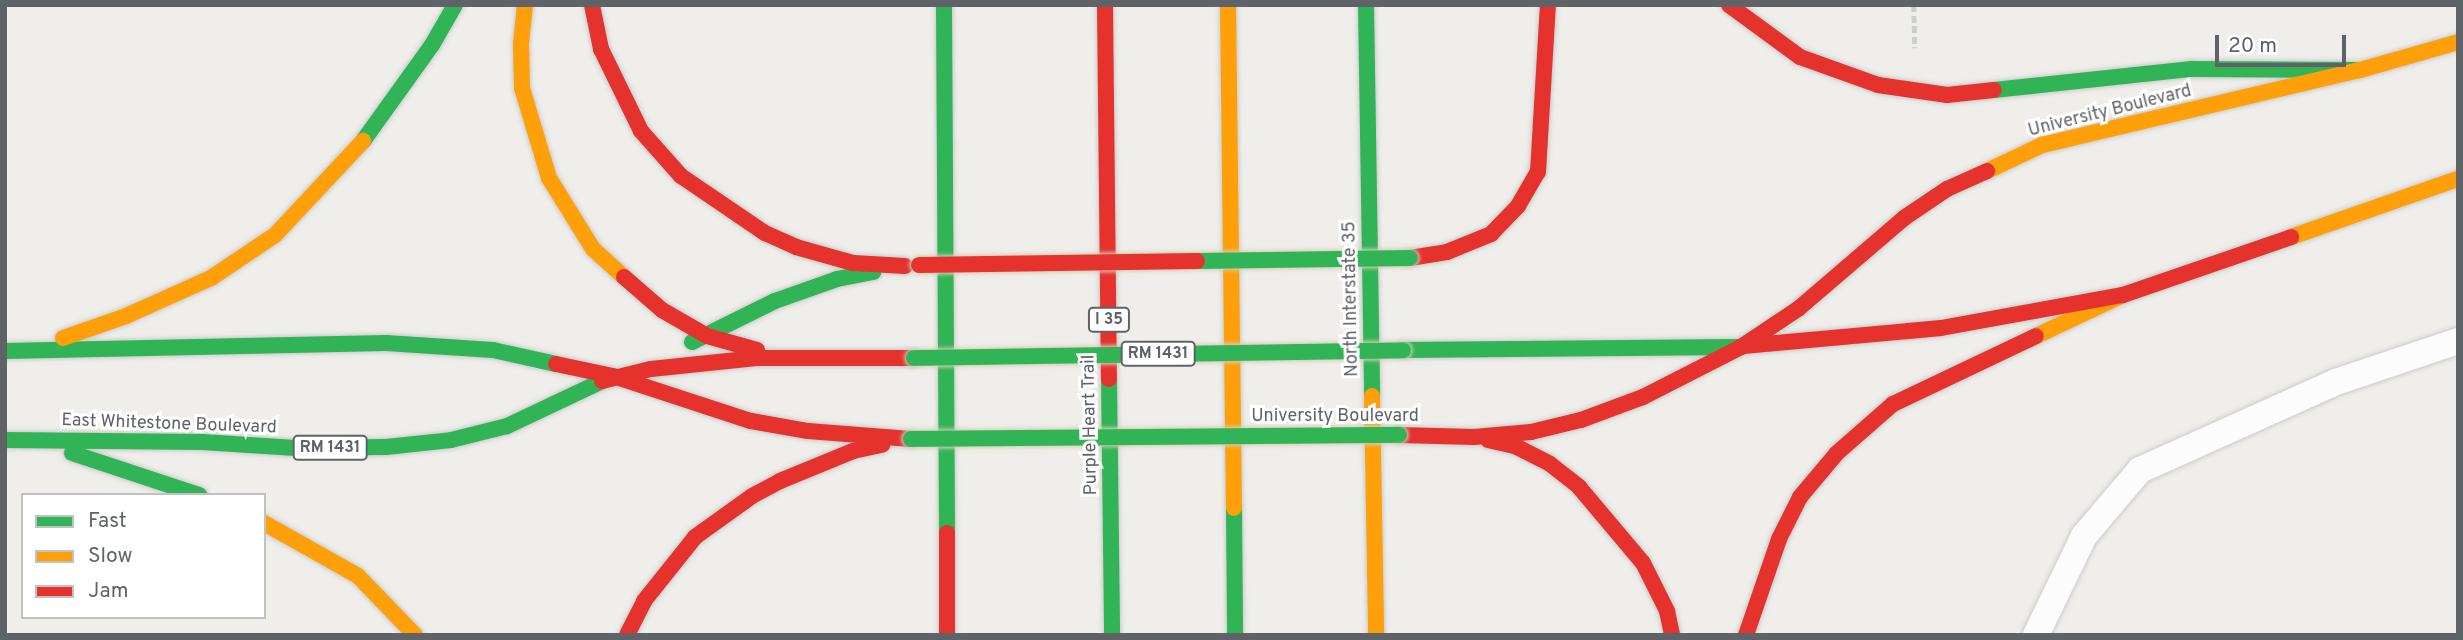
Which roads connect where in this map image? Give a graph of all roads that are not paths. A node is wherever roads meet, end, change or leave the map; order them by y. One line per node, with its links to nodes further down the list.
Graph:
1 (455, 5): 19 (main road)
2 (525, 5): 15 (main road)
3 (592, 5): 13 (main road)
4 (944, 5): 31 (main road)
5 (1105, 5): 32 (main road, Purple Heart Trail / I 35)
6 (1228, 5): 33 (main road)
7 (1366, 5): 34 (main road, North Interstate 35)
8 (1548, 5): 13 (main road, bridge)
9 (1729, 5): 11 (main road)
10 (2458, 43): 11 (main road, University Boulevard)
11 (2360, 70): 17 (main road, University Boulevard)
12 (2458, 179): 14 (main road, University Boulevard)
13 (912, 266): 15 (main road)
14 (2123, 295): 17 (main road, University Boulevard); 36 (main road)
15 (706, 336): 20 (main road); 22 (main road)
16 (2458, 341): 37 (lane)
17 (1741, 347): 21 (main road, University Boulevard / RM 1431, bridge); 23 (main road, University Boulevard / RM 1431)
18 (5, 351): 19 (main road, East Whitestone Boulevard / RM 1431)
19 (26, 351): 22 (main road, East Whitestone Boulevard / RM 1431)
20 (801, 358): 21 (main road, East Whitestone Boulevard / RM 1431); 22 (main road, East Whitestone Boulevard / RM 1431)
21 (914, 358)
22 (613, 376): 24 (main road, East Whitestone Boulevard / RM 1431); 26 (main road, East Whitestone Boulevard / RM 1431)
23 (1474, 437): 24 (main road, University Boulevard / RM 1431, bridge); 35 (main road)
24 (911, 439): 30 (main road)
25 (5, 440): 26 (main road, East Whitestone Boulevard / RM 1431)
26 (33, 441): 27 (main road)
27 (193, 493)
28 (266, 524): 29 (main road)
29 (415, 635)
30 (627, 635)
31 (947, 635)
32 (1112, 635)
33 (1235, 635)
34 (1376, 635)
35 (1672, 635)
36 (1746, 635)
37 (2036, 635)

